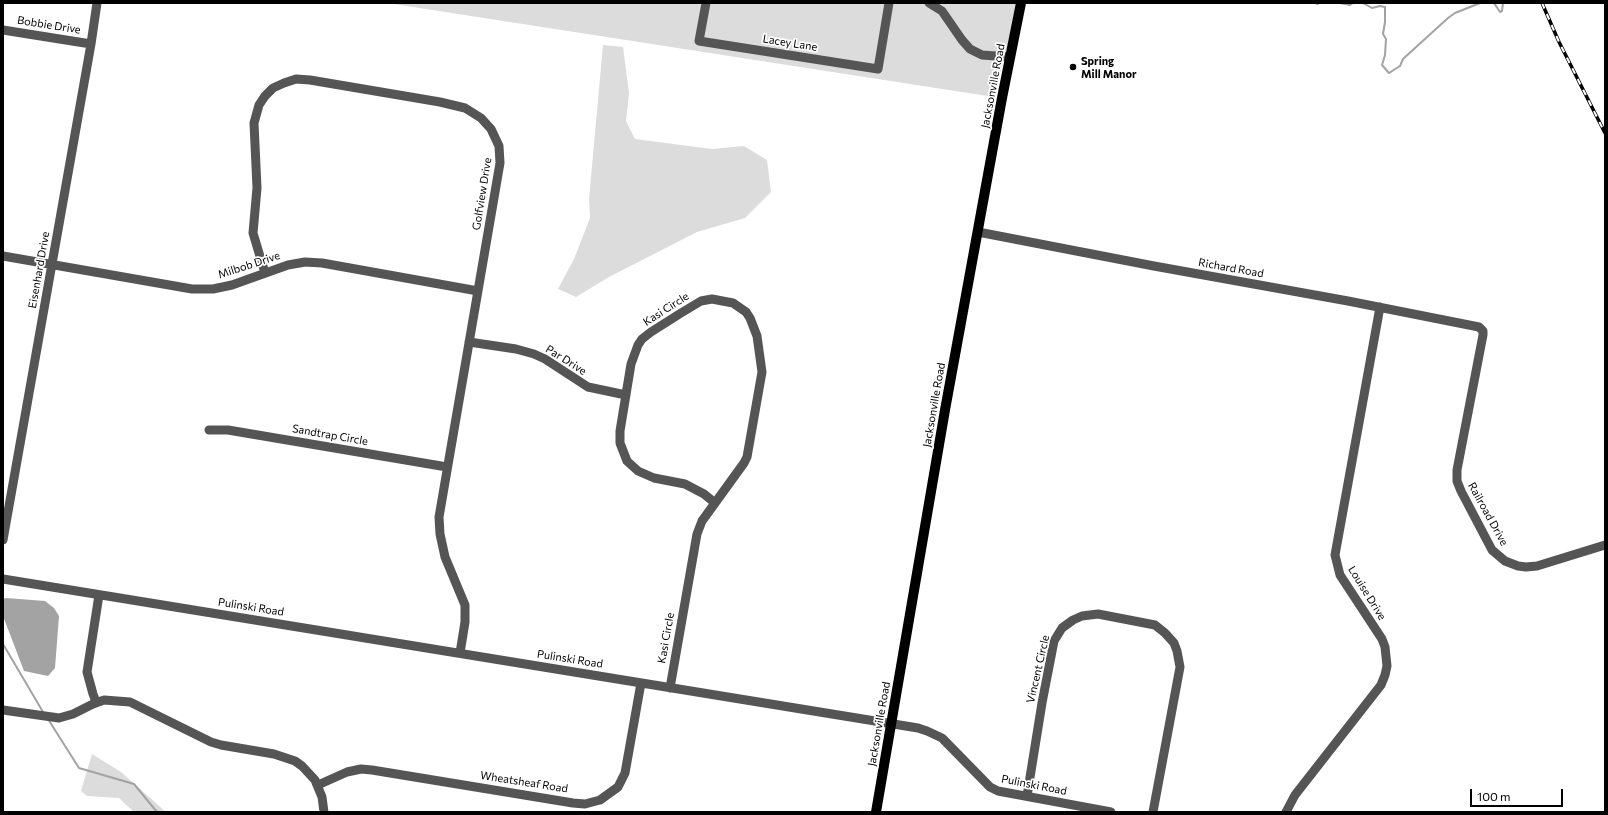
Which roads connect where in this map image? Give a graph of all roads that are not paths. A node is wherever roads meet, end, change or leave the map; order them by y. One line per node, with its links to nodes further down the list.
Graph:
1 (97, 3): 7 (street, Eisenhard Drive)
2 (706, 3): 3 (street, Lacey Lane)
3 (889, 3)
4 (929, 3): 8 (street)
5 (1021, 3): 8 (main road, Jacksonville Road)
6 (3, 30): 7 (street, Bobbie Drive)
7 (91, 44): 11 (street, Eisenhard Drive)
8 (1010, 58): 9 (main road, Jacksonville Road)
9 (978, 232): 14 (street, Richard Road); 30 (main road, Jacksonville Road)
10 (3, 256): 11 (street, Milbob Drive)
11 (52, 264): 12 (street, Milbob Drive); 21 (street, Eisenhard Drive)
12 (265, 273): 13 (street, Milbob Drive); 13 (street, Golfview Drive)
13 (478, 291): 16 (street, Golfview Drive)
14 (1380, 307): 15 (street, Richard Road); 37 (street, Louise Drive)
15 (1479, 327): 22 (street, Railroad Drive)
16 (469, 342): 17 (street, Par Drive); 19 (street, Golfview Drive)
17 (626, 395): 20 (street, Kasi Circle); 20 (street, Kasi Circle)
18 (209, 430): 19 (street, Sandtrap Circle)
19 (447, 466): 25 (street, Golfview Drive)
20 (715, 503): 27 (street, Kasi Circle)
21 (3, 540)
22 (1605, 545)
23 (3, 579): 24 (street, Pulinski Road)
24 (99, 595): 25 (street, Pulinski Road); 28 (street)
25 (460, 653): 26 (street, Pulinski Road)
26 (640, 683): 27 (street, Pulinski Road); 31 (street, Wheatsheaf Road)
27 (670, 688): 30 (street, Pulinski Road)
28 (96, 702): 29 (street); 31 (street)
29 (3, 710)
30 (891, 724): 32 (street, Pulinski Road); 34 (main road, Jacksonville Road)
31 (318, 785): 33 (street)
32 (1027, 796): 35 (street, Pulinski Road); 36 (street, Vincent Circle)
33 (324, 812)
34 (876, 812)
35 (1111, 812)
36 (1153, 812)
37 (1286, 812)

